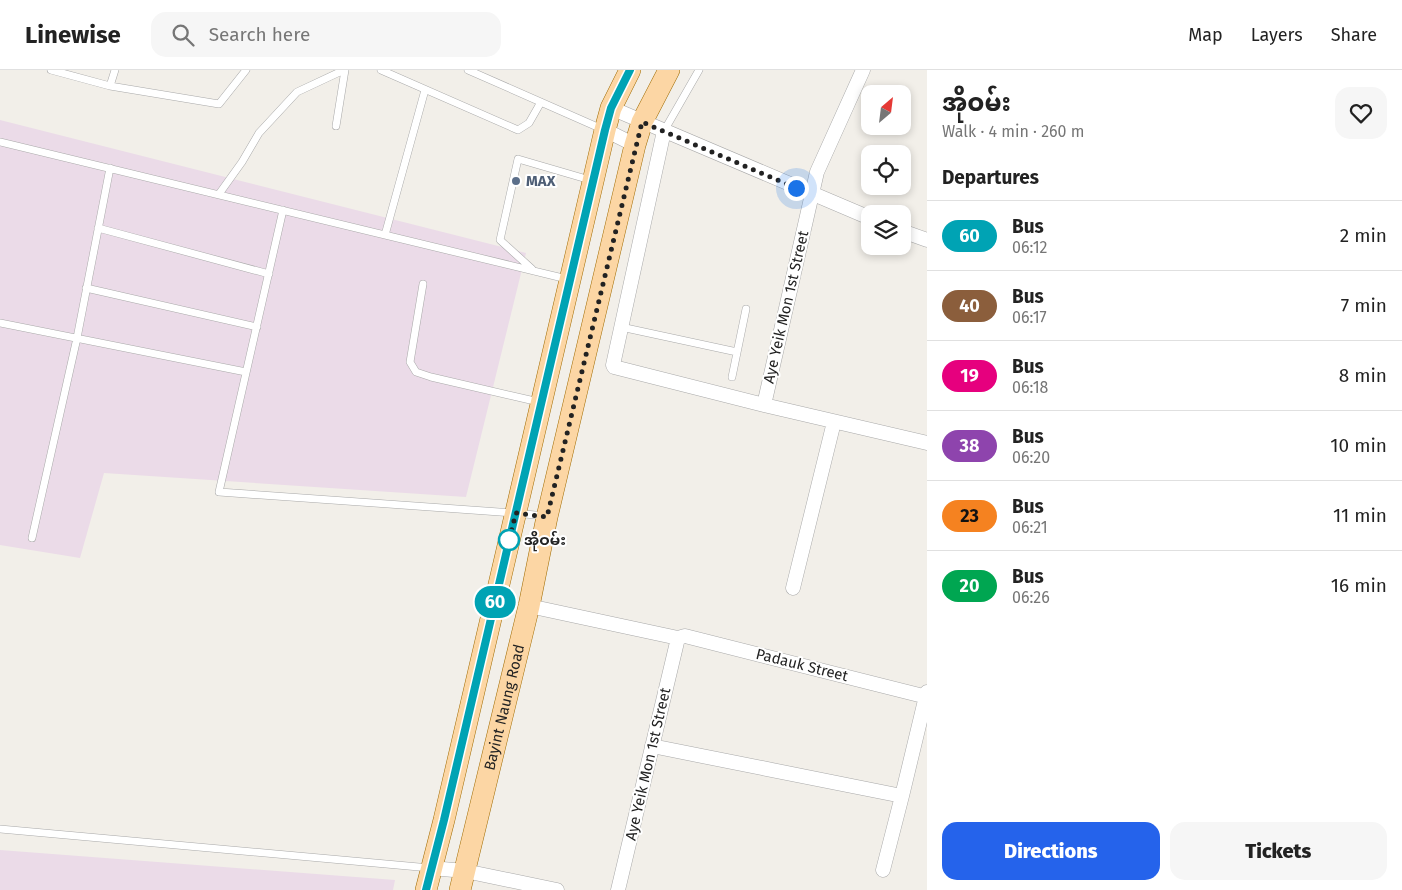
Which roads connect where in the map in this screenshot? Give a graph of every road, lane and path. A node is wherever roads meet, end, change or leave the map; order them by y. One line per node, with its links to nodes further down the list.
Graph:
1 (51, 70): 11 (lane)
2 (115, 70): 11 (lane)
3 (246, 70): 11 (lane)
4 (345, 70): 16 (lane); 23 (lane)
5 (381, 70): 12 (lane)
6 (468, 70): 13 (lane)
7 (630, 70): 14 (main road)
8 (669, 70): 15 (main road, Bayint Naung Road)
9 (699, 70): 18 (lane)
10 (863, 70): 24 (street, Aye Yeik Mon 1st Street)
11 (110, 86)
12 (425, 90): 13 (lane); 29 (lane)
13 (540, 102): 17 (lane)
14 (611, 108): 15 (street); 17 (main road)
15 (642, 122): 18 (street); 20 (main road, Bayint Naung Road)
16 (336, 126)
17 (605, 130): 20 (street); 22 (main road)
18 (664, 131): 24 (street); 39 (street)
19 (0, 142): 21 (lane)
20 (635, 145): 49 (main road, Bayint Naung Road)
21 (110, 168): 23 (lane); 27 (lane)
22 (593, 180): 31 (lane); 33 (main road)
23 (219, 194): 25 (lane)
24 (812, 195): 26 (street); 45 (street, Aye Yeik Mon 1st Street)
25 (283, 210): 29 (lane); 32 (lane)
26 (861, 214)
27 (98, 228): 32 (lane); 35 (lane)
28 (911, 234): 30 (street)
29 (385, 235): 31 (lane)
30 (927, 240)
31 (534, 271): 33 (lane)
32 (269, 274): 38 (lane)
33 (570, 280): 44 (main road)
34 (423, 284): 44 (lane)
35 (86, 288): 38 (lane); 40 (lane)
36 (746, 309): 41 (lane)
37 (0, 323): 40 (lane)
38 (257, 327): 42 (lane)
39 (621, 327): 41 (lane); 45 (street)
40 (77, 338): 42 (lane); 50 (lane)
41 (737, 352): 43 (lane)
42 (246, 372): 48 (lane)
43 (732, 377)
44 (541, 403): 48 (main road)
45 (764, 405): 46 (street)
46 (834, 422): 47 (street); 51 (street)
47 (927, 443)
48 (516, 513): 49 (lane); 52 (main road)
49 (547, 517): 53 (main road, Bayint Naung Road)
50 (32, 538)
51 (793, 588)
52 (495, 600): 53 (main road); 59 (main road)
53 (528, 606): 54 (street, Padauk Street); 61 (main road, Bayint Naung Road)
54 (678, 638): 55 (street, Padauk Street); 56 (street, Aye Yeik Mon 1st Street)
55 (927, 695): 57 (street)
56 (652, 746): 57 (street); 64 (street, Aye Yeik Mon 1st Street)
57 (902, 796): 60 (street)
58 (0, 829): 59 (lane)
59 (431, 868): 61 (street); 62 (main road)
60 (883, 870)
61 (462, 881): 63 (street)
62 (426, 890)
63 (557, 890)
64 (618, 890)

